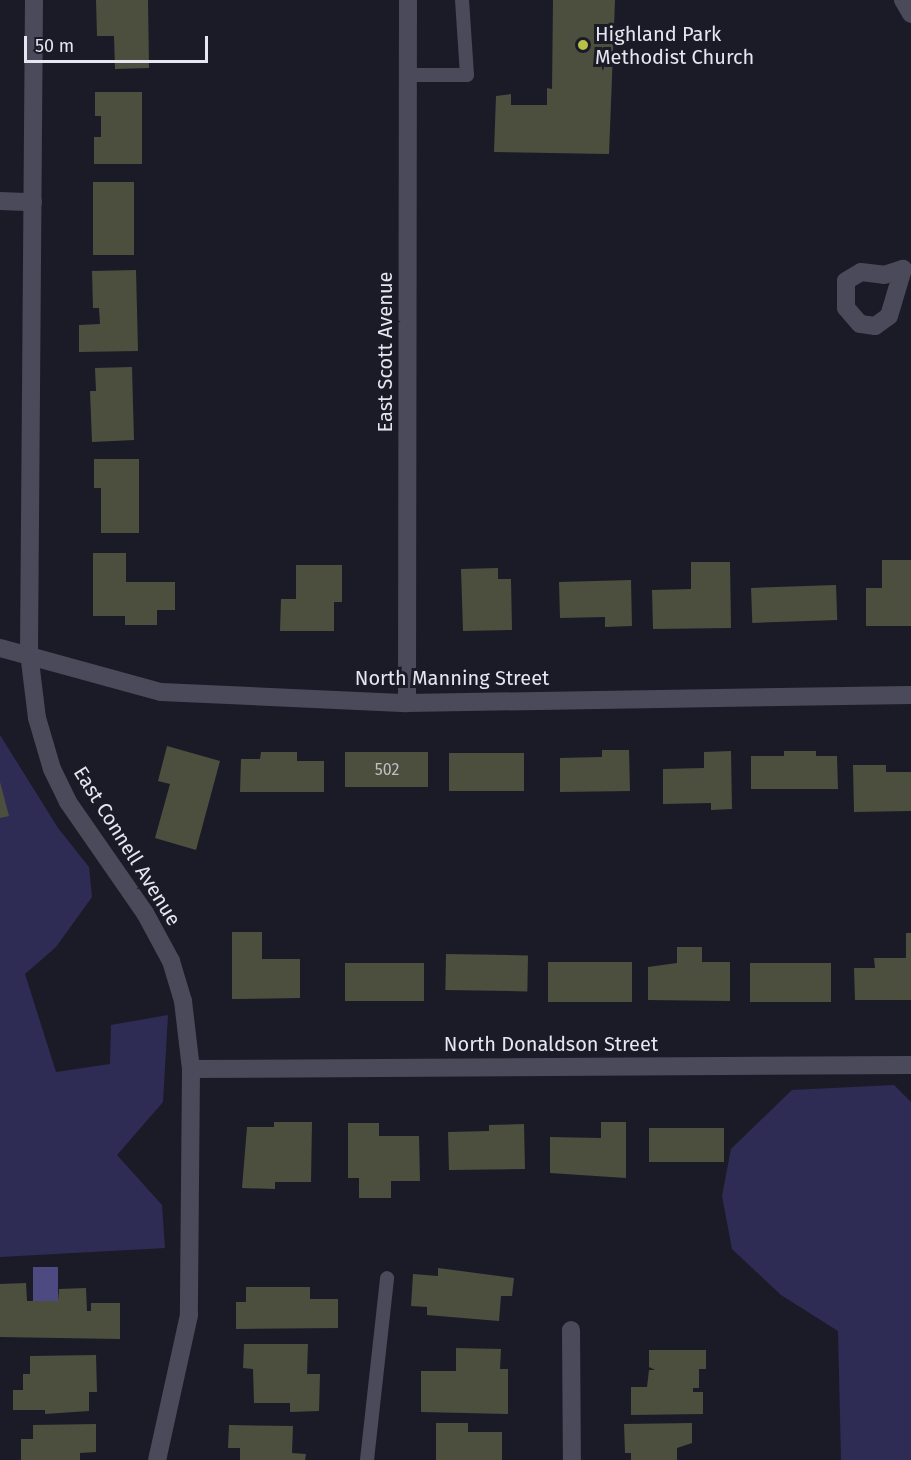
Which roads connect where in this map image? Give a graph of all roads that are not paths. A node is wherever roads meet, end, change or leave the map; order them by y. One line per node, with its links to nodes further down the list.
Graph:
1 (34, 0): 8 (street, East Connell Avenue)
2 (408, 0): 6 (street, East Scott Avenue)
3 (462, 0): 6 (lane)
4 (903, 0): 5 (street)
5 (911, 14)
6 (408, 75): 12 (street, East Scott Avenue)
7 (0, 201): 8 (street)
8 (33, 202): 10 (street, East Connell Avenue)
9 (0, 648): 10 (street, North Manning Street)
10 (28, 653): 12 (street, North Manning Street); 14 (street, East Connell Avenue)
11 (911, 695): 12 (street, North Manning Street)
12 (407, 703)
13 (911, 1065): 14 (street, North Donaldson Street)
14 (191, 1069): 17 (street, East Connell Avenue)
15 (387, 1278): 18 (lane)
16 (571, 1330): 19 (street)
17 (157, 1460)
18 (367, 1460)
19 (572, 1460)

